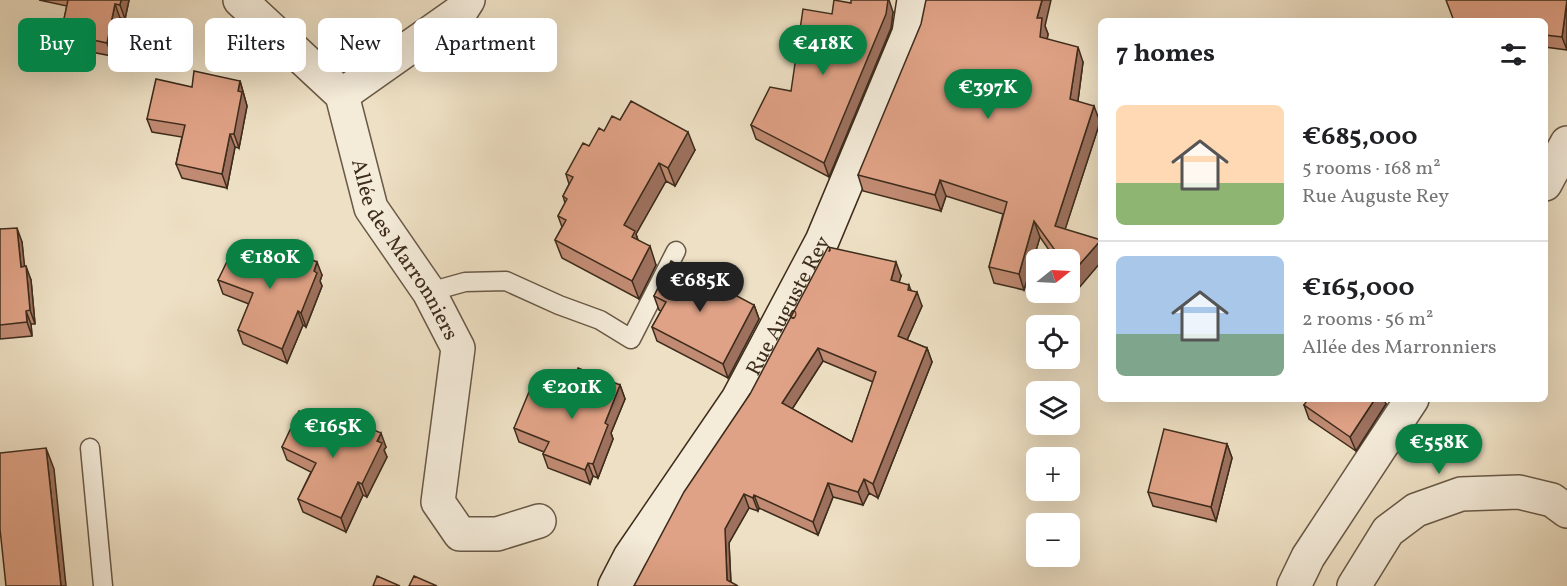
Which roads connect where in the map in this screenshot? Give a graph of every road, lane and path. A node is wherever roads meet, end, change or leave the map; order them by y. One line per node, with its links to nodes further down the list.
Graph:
1 (240, 0): 4 (street)
2 (468, 0): 4 (street)
3 (914, 0): 14 (street, Rue Auguste Rey)
4 (342, 94): 8 (street, Allée des Marronniers)
5 (1567, 142): 6 (street)
6 (1548, 178)
7 (676, 251): 8 (lane)
8 (429, 292): 12 (street, Allée des Marronniers)
9 (1410, 402): 15 (street)
10 (90, 448): 13 (lane)
11 (1567, 511): 16 (street)
12 (539, 521)
13 (103, 586)
14 (615, 586)
15 (1294, 586)
16 (1354, 586)

